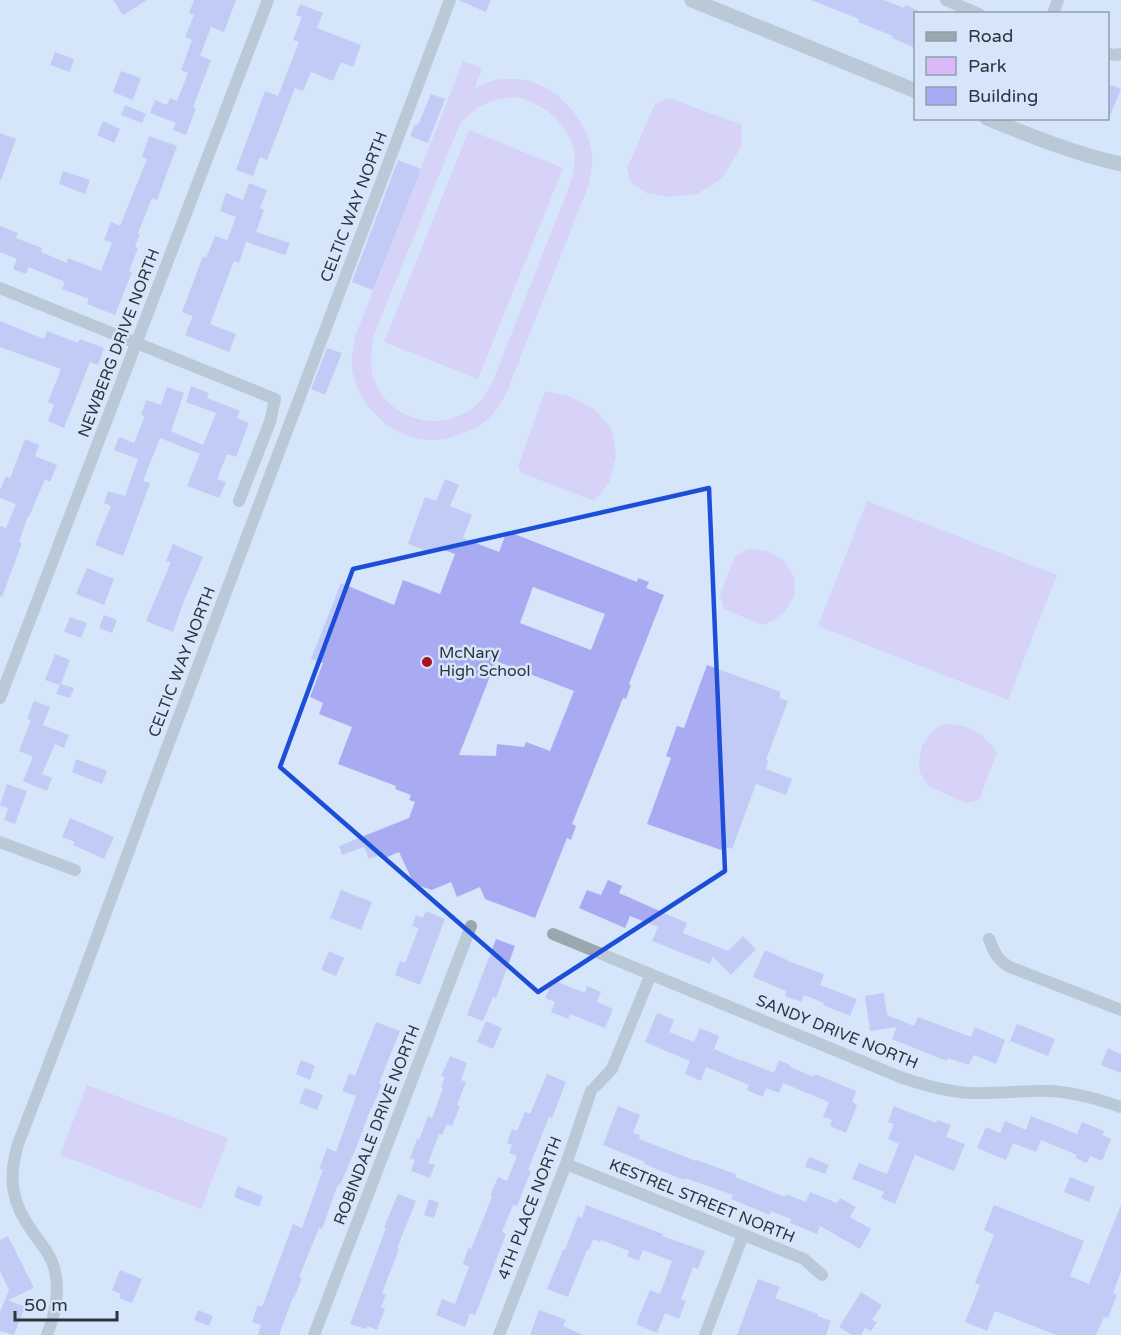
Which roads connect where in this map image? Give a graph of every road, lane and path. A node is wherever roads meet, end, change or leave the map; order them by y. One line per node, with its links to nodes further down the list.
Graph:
1 (268, 0): 10 (street, NEWBERG DRIVE NORTH)
2 (450, 0): 24 (street, CELTIC WAY NORTH)
3 (692, 0): 6 (street)
4 (946, 0): 5 (street)
5 (972, 12)
6 (914, 91)
7 (992, 120): 8 (street)
8 (1121, 164)
9 (0, 288): 10 (street)
10 (136, 342): 11 (street); 12 (street, NEWBERG DRIVE NORTH)
11 (239, 501)
12 (0, 698)
13 (0, 842): 14 (street)
14 (75, 870)
15 (471, 926): 25 (street, ROBINDALE DRIVE NORTH)
16 (553, 934): 18 (street, SANDY DRIVE NORTH)
17 (989, 939): 19 (street)
18 (651, 974): 20 (street, SANDY DRIVE NORTH); 21 (street, 4TH PLACE NORTH)
19 (1121, 1010)
20 (1121, 1107)
21 (566, 1164): 22 (street, KESTREL STREET NORTH); 26 (street, 4TH PLACE NORTH)
22 (743, 1235): 23 (street, KESTREL STREET NORTH); 27 (street)
23 (822, 1275)
24 (47, 1335)
25 (314, 1335)
26 (499, 1335)
27 (705, 1335)

